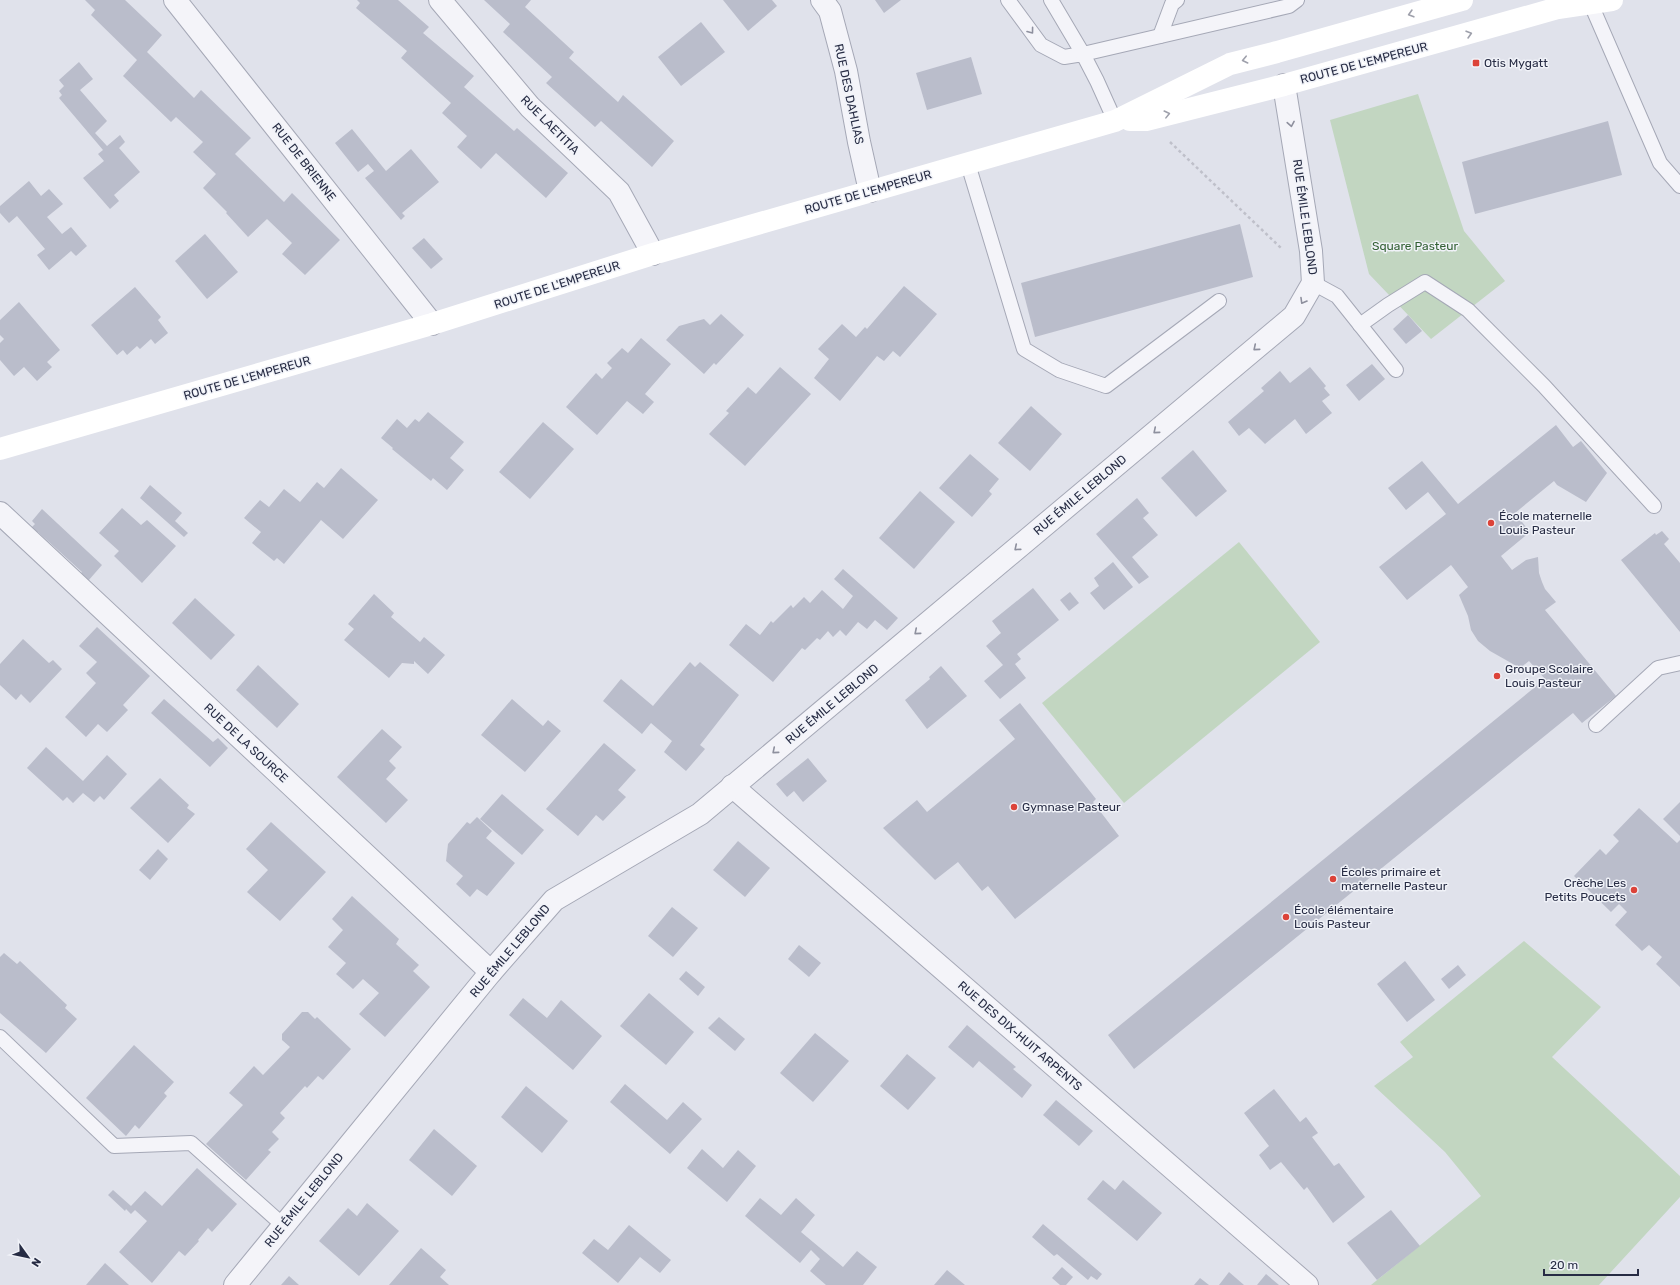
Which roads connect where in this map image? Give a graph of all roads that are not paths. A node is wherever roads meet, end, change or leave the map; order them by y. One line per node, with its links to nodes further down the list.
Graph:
1 (175, 0): 24 (street, RUE DE BRIENNE)
2 (440, 0): 21 (street, RUE LAETITIA)
3 (822, 0): 20 (street, RUE DES DAHLIAS)
4 (1008, 0): 15 (lane, one-way to 15)
5 (1177, 0): 12 (lane)
6 (1297, 0): 12 (lane)
7 (1462, 0): 11 (main road, ROUTE DE L'EMPEREUR)
8 (1612, 0): 10 (main road, ROUTE DE L'EMPEREUR)
9 (1055, 1): 15 (lane)
10 (1590, 2): 13 (main road, ROUTE DE L'EMPEREUR, one-way to 10); 19 (lane)
11 (1434, 8): 13 (main road); 14 (main road, ROUTE DE L'EMPEREUR, one-way to 14)
12 (1160, 36): 15 (lane)
13 (1443, 41): 16 (main road, ROUTE DE L'EMPEREUR)
14 (1277, 52): 16 (main road); 17 (main road, ROUTE DE L'EMPEREUR, one-way to 17)
15 (1083, 54): 17 (lane)
16 (1284, 85): 17 (main road, ROUTE DE L'EMPEREUR, one-way to 16); 22 (street, RUE ÉMILE LEBLOND, one-way to 22)
17 (1115, 121): 18 (main road, ROUTE DE L'EMPEREUR)
18 (968, 164): 20 (main road, ROUTE DE L'EMPEREUR); 23 (lane)
19 (1680, 186)
20 (870, 191): 21 (main road, ROUTE DE L'EMPEREUR)
21 (653, 254): 24 (main road, ROUTE DE L'EMPEREUR)
22 (1313, 282): 25 (lane); 32 (street, RUE ÉMILE LEBLOND, one-way to 32)
23 (1219, 300)
24 (432, 324): 27 (main road, ROUTE DE L'EMPEREUR)
25 (1360, 326): 26 (lane); 28 (lane)
26 (1396, 370)
27 (0, 449)
28 (1654, 506)
29 (0, 513): 33 (street, RUE DE LA SOURCE)
30 (1680, 663): 31 (lane)
31 (1596, 725)
32 (732, 786): 33 (street, RUE ÉMILE LEBLOND); 37 (street, RUE DES DIX-HUIT ARPENTS)
33 (491, 972): 35 (street, RUE ÉMILE LEBLOND)
34 (0, 1037): 35 (lane)
35 (284, 1226): 36 (street, RUE ÉMILE LEBLOND)
36 (234, 1285)
37 (1307, 1285)

